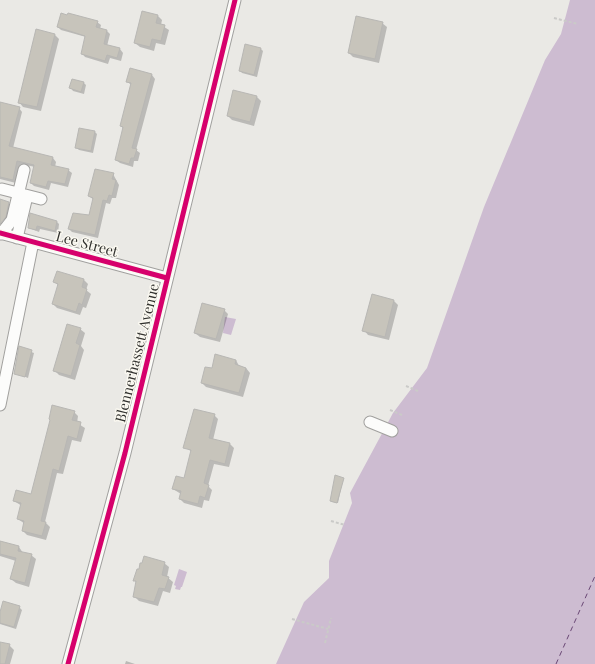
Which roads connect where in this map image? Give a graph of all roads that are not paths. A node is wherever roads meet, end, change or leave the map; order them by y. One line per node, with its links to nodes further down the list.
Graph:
1 (235, 0): 9 (street, Blennerhassett Avenue)
2 (24, 170): 4 (street)
3 (2, 189): 4 (street)
4 (23, 195): 5 (street); 6 (street); 7 (street)
5 (41, 199)
6 (1, 234): 7 (street, Lee Street)
7 (17, 238): 8 (street, Lee Street)
8 (33, 242): 9 (street, Lee Street); 10 (street)
9 (167, 278): 13 (street, Blennerhassett Avenue)
10 (0, 405)
11 (370, 422): 12 (street)
12 (392, 432)
13 (68, 664)

